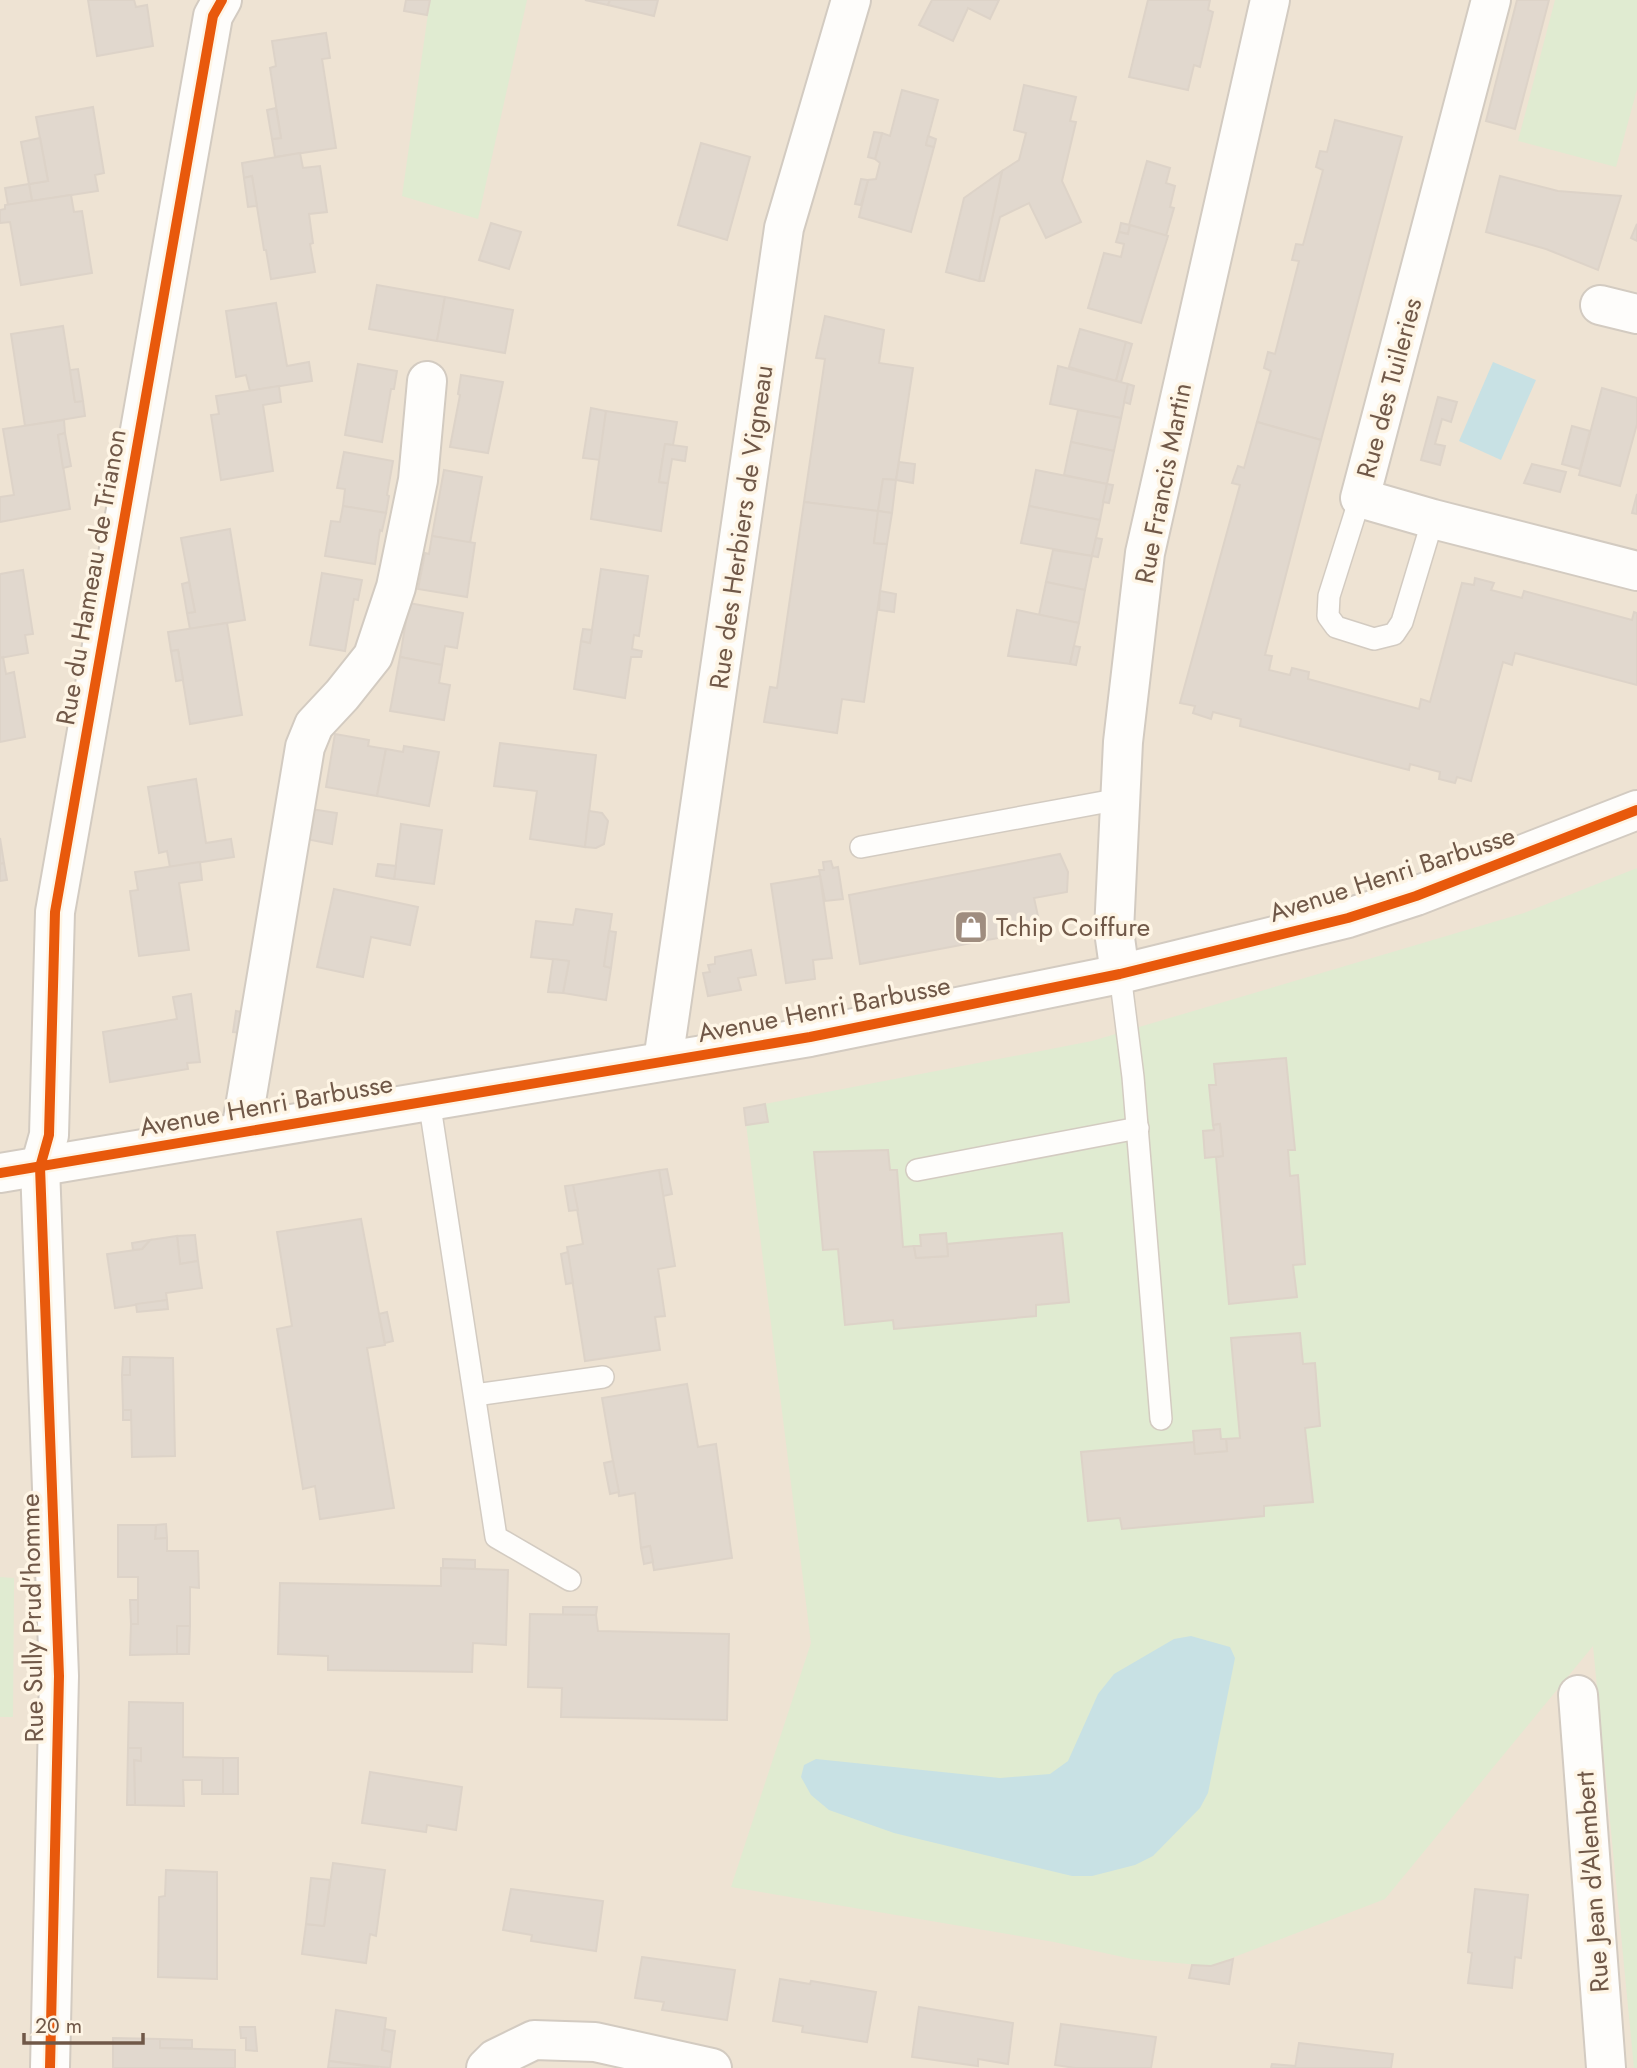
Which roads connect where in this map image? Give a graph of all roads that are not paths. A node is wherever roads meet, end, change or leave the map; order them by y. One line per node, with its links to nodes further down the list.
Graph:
1 (222, 0): 19 (street, Rue du Hameau de Trianon)
2 (850, 0): 15 (street, Rue des Herbiers de Vigneau)
3 (1270, 0): 11 (street, Rue Francis Martin)
4 (1491, 0): 8 (street, Rue des Tuileries)
5 (1600, 304): 6 (street)
6 (1637, 314)
7 (427, 381): 18 (street)
8 (1360, 498): 9 (street, Rue des Tuileries); 9 (lane)
9 (1433, 519): 10 (street, Rue des Tuileries)
10 (1637, 571)
11 (1120, 800): 13 (lane); 14 (street, Rue Francis Martin)
12 (1637, 810): 14 (street, Avenue Henri Barbusse)
13 (861, 847)
14 (1120, 974): 15 (street, Avenue Henri Barbusse); 17 (lane)
15 (663, 1062): 16 (street, Avenue Henri Barbusse)
16 (429, 1100): 18 (street, Avenue Henri Barbusse); 23 (lane)
17 (1138, 1128): 20 (lane); 24 (lane)
18 (241, 1131): 19 (street, Avenue Henri Barbusse)
19 (40, 1167): 21 (street, Avenue Henri Barbusse); 27 (street, Rue Sully Prud'homme)
20 (917, 1170)
21 (0, 1173)
22 (603, 1377): 23 (lane)
23 (475, 1395): 25 (lane)
24 (1161, 1419)
25 (570, 1580)
26 (1578, 1695): 30 (street, Rue Jean d'Alembert)
27 (50, 2068)
28 (486, 2068): 29 (street)
29 (712, 2068)
30 (1606, 2068)

